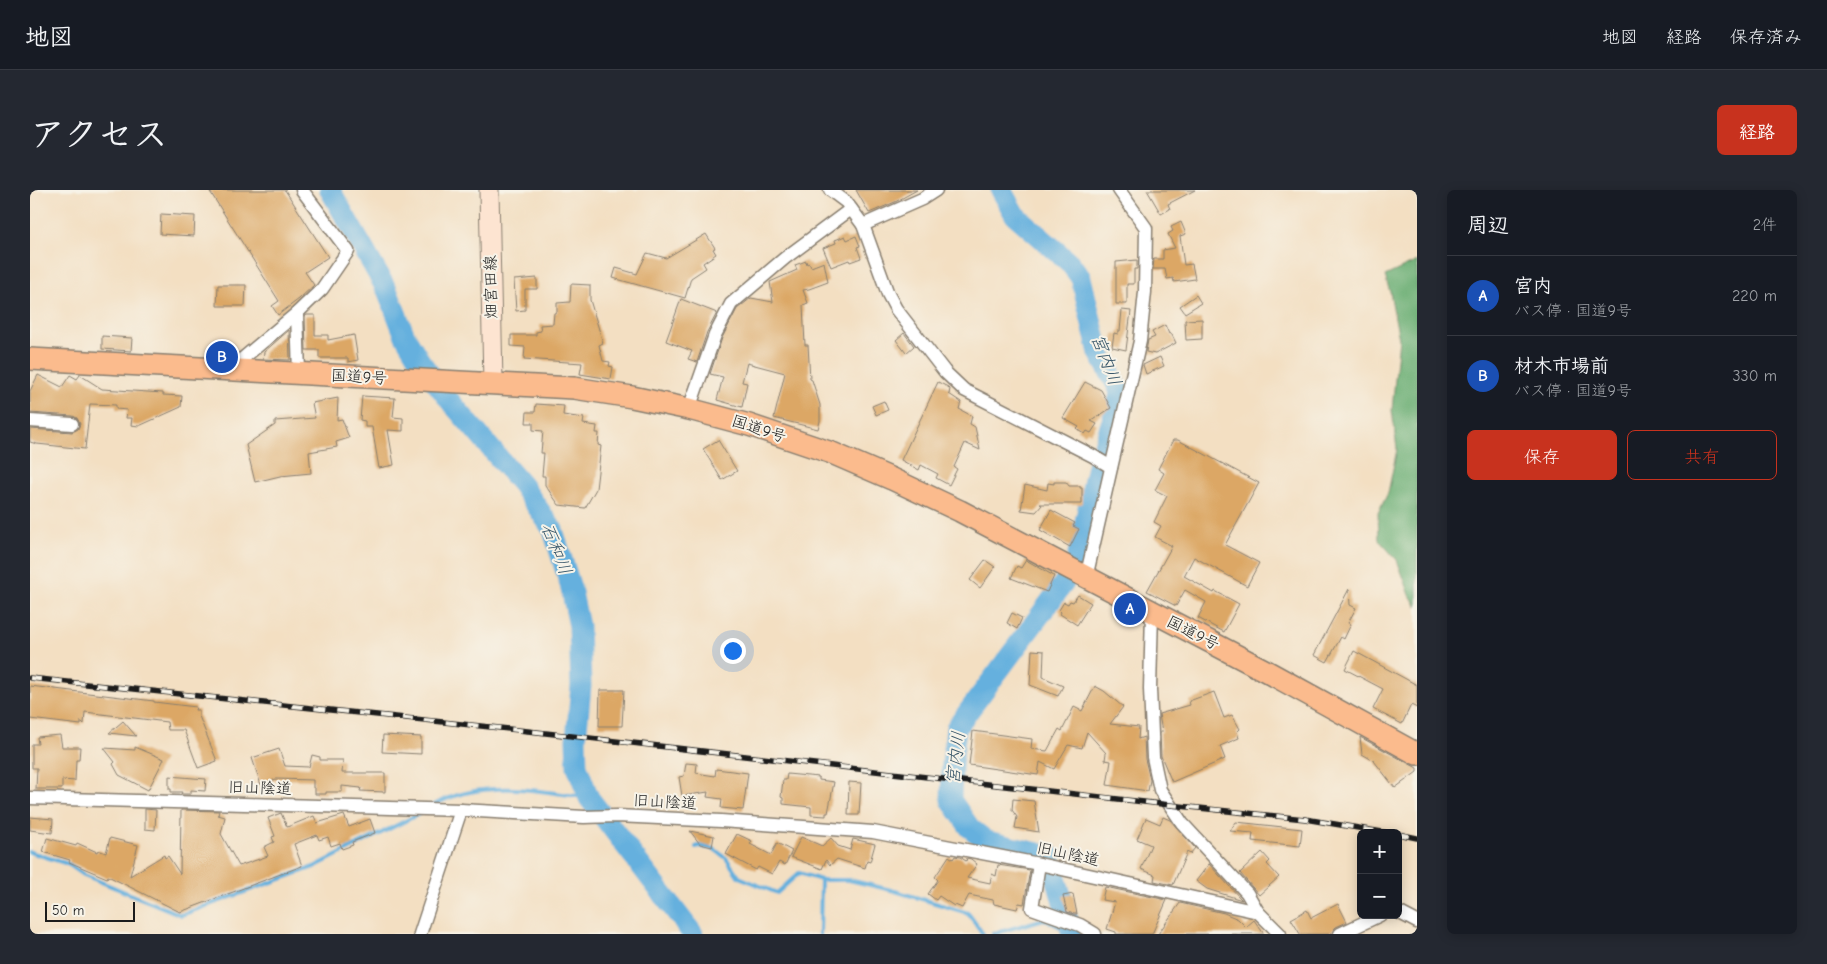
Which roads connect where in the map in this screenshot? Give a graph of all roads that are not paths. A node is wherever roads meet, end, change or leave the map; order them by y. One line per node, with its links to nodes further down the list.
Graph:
1 (302, 190): 8 (street)
2 (489, 190): 12 (main road, 畑宮田線)
3 (830, 190): 6 (street)
4 (936, 190): 7 (street)
5 (1119, 190): 16 (street)
6 (851, 209): 7 (street); 13 (street)
7 (863, 225): 16 (street)
8 (297, 313): 10 (street); 11 (street)
9 (30, 359): 10 (highway, 国道9号)
10 (229, 370): 11 (highway, 国道9号)
11 (299, 374): 12 (highway, 国道9号)
12 (493, 383): 13 (highway, 国道9号)
13 (689, 409): 17 (highway, 国道9号)
14 (30, 421): 15 (street)
15 (72, 424)
16 (1111, 467): 17 (street)
17 (1086, 578): 18 (highway, 国道9号)
18 (1152, 612): 19 (highway, 国道9号); 23 (street)
19 (1417, 754)
20 (30, 798): 21 (street, 旧山陰道)
21 (462, 810): 22 (street, 旧山陰道); 27 (street)
22 (1039, 864): 23 (street, 旧山陰道); 28 (street)
23 (1258, 912): 29 (street)
24 (1402, 914): 26 (street)
25 (1372, 919): 30 (street)
26 (1417, 922)
27 (420, 934)
28 (1095, 934)
29 (1280, 934)
30 (1340, 934)

